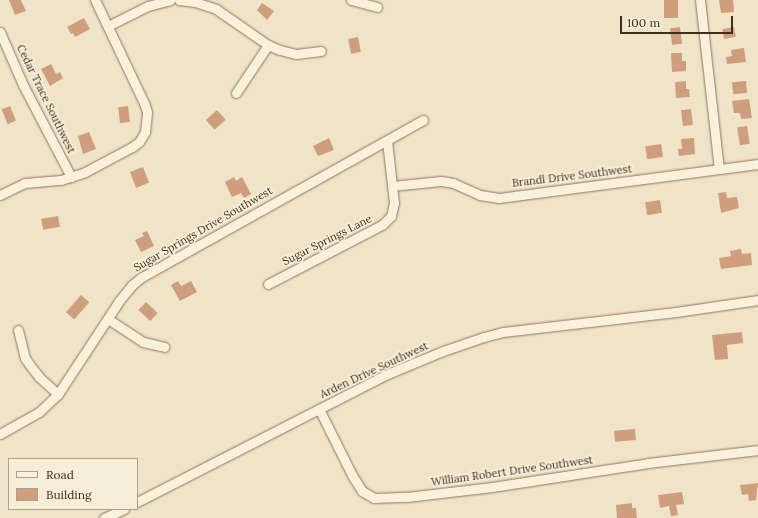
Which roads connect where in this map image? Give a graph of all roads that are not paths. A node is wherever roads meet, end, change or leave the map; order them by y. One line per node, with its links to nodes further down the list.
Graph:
1 (95, 0): 7 (street)
2 (170, 0): 7 (street)
3 (179, 0): 9 (street)
4 (351, 0): 6 (street)
5 (700, 0): 15 (street)
6 (377, 7)
7 (108, 26): 16 (street)
8 (0, 32): 16 (street, Cedar Trace Southwest)
9 (268, 46): 10 (street); 11 (street)
10 (321, 51)
11 (236, 93)
12 (423, 120): 13 (street, Sugar Springs Drive Southwest)
13 (386, 141): 17 (street, Sugar Springs Lane); 21 (street, Sugar Springs Drive Southwest)
14 (758, 164): 15 (street, Brandl Drive Southwest)
15 (719, 169): 17 (street, Brandl Drive Southwest)
16 (71, 177): 18 (street)
17 (392, 186): 19 (street, Sugar Springs Lane)
18 (0, 195)
19 (268, 284)
20 (758, 300): 25 (street, Arden Drive Southwest)
21 (108, 319): 23 (street); 24 (street, Sugar Springs Drive Southwest)
22 (18, 330): 24 (street)
23 (164, 347)
24 (58, 394): 26 (street, Sugar Springs Drive Southwest)
25 (319, 409): 27 (street, William Robert Drive Southwest); 28 (street, Arden Drive Southwest)
26 (0, 434)
27 (758, 450)
28 (138, 501)
29 (122, 510): 30 (street)
30 (104, 518)

